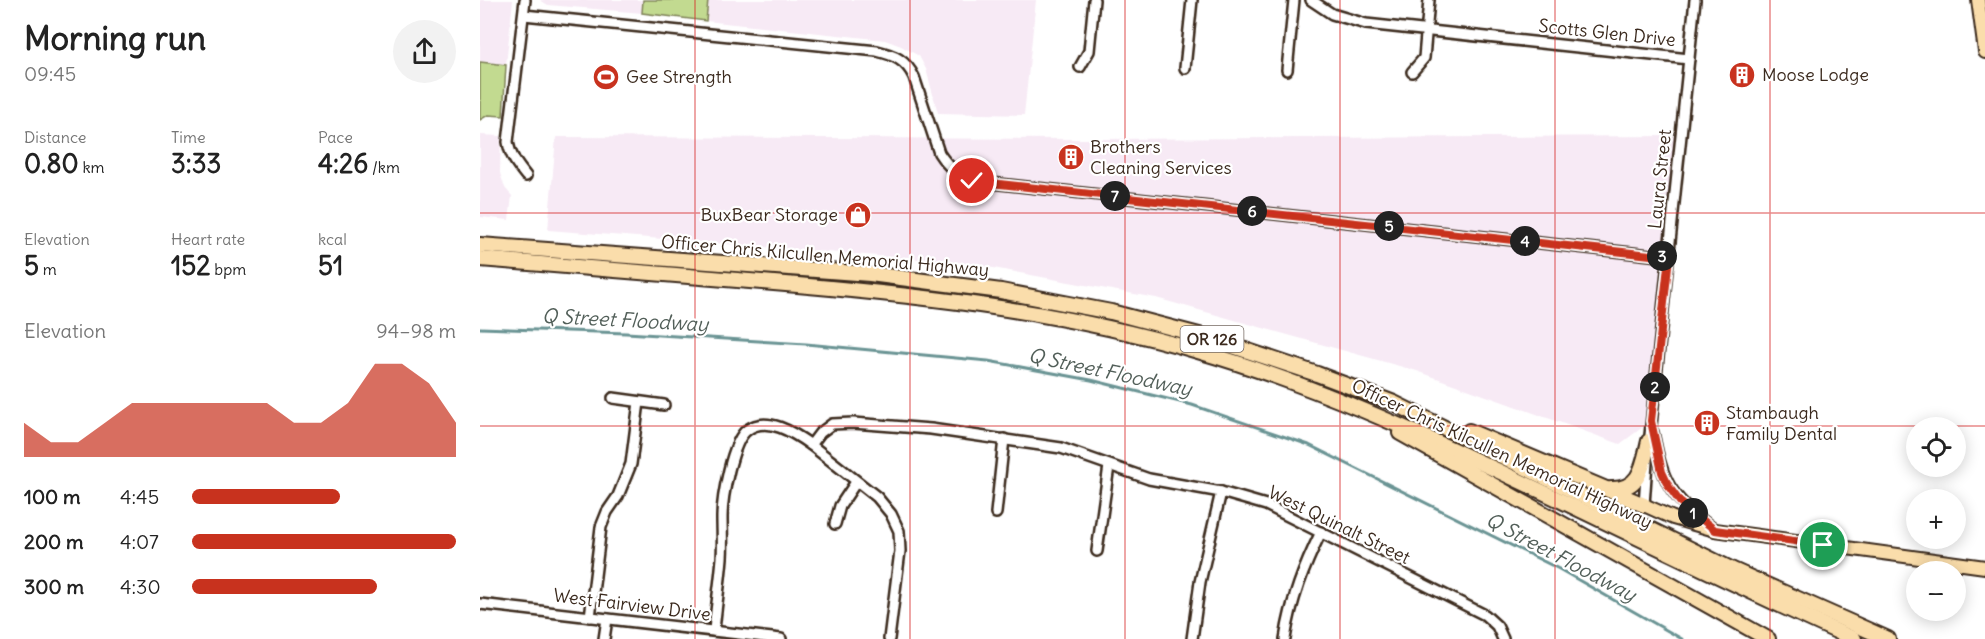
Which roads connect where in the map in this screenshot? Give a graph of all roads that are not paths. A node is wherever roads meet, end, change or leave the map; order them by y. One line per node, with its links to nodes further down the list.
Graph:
1 (525, 0): 9 (street)
2 (1094, 0): 13 (street)
3 (1192, 0): 14 (street)
4 (1294, 0): 15 (street)
5 (1311, 0): 10 (street, Scotts Glen Drive)
6 (1429, 0): 10 (street)
7 (1695, 0): 12 (street, Laura Street)
8 (1978, 0): 11 (main road)
9 (524, 15): 17 (street); 19 (street)
10 (1426, 30): 12 (street, Scotts Glen Drive); 16 (street)
11 (1985, 52)
12 (1689, 59): 19 (street, Laura Street)
13 (1080, 67)
14 (1185, 68)
15 (1287, 70)
16 (1412, 72)
17 (526, 176)
18 (480, 244): 24 (highway, Officer Chris Kilcullen Memorial Highway / OR 126)
19 (1669, 257): 26 (street, Laura Street)
20 (480, 259): 22 (highway, Officer Chris Kilcullen Memorial Highway / OR 126)
21 (613, 398): 23 (street)
22 (1338, 398): 51 (highway); 52 (highway, Officer Chris Kilcullen Memorial Highway / OR 126)
23 (639, 402): 25 (street); 42 (street)
24 (1394, 403): 32 (highway); 53 (highway, Officer Chris Kilcullen Memorial Highway / OR 126)
25 (664, 405)
26 (1651, 421): 28 (street, Laura Street); 37 (street)
27 (1004, 439): 29 (street, West Quinalt Street); 30 (street, West Quinalt Street); 35 (street)
28 (1649, 441): 32 (highway); 34 (street, Laura Street)
29 (811, 445): 31 (street); 44 (street)
30 (1108, 466): 33 (street, West Quinalt Street); 39 (street)
31 (856, 482): 36 (street); 47 (street)
32 (1606, 489): 34 (highway)
33 (1221, 492): 38 (street, West Quinalt Street); 48 (street)
34 (1644, 505): 37 (main road)
35 (996, 513)
36 (836, 524)
37 (1715, 530): 40 (main road)
38 (1321, 532): 49 (street); 50 (street, West Quinalt Street)
39 (1097, 551)
40 (1985, 567)
41 (480, 604): 42 (street, West Fairview Drive)
42 (590, 617): 43 (street, West Fairview Drive)
43 (607, 619): 44 (street, West Fairview Drive); 45 (street)
44 (714, 632): 46 (street, West Fairview Drive)
45 (604, 639)
46 (781, 639)
47 (889, 639)
48 (1192, 639)
49 (1286, 639)
50 (1503, 639)
51 (1768, 639)
52 (1854, 639)
53 (1888, 639)

